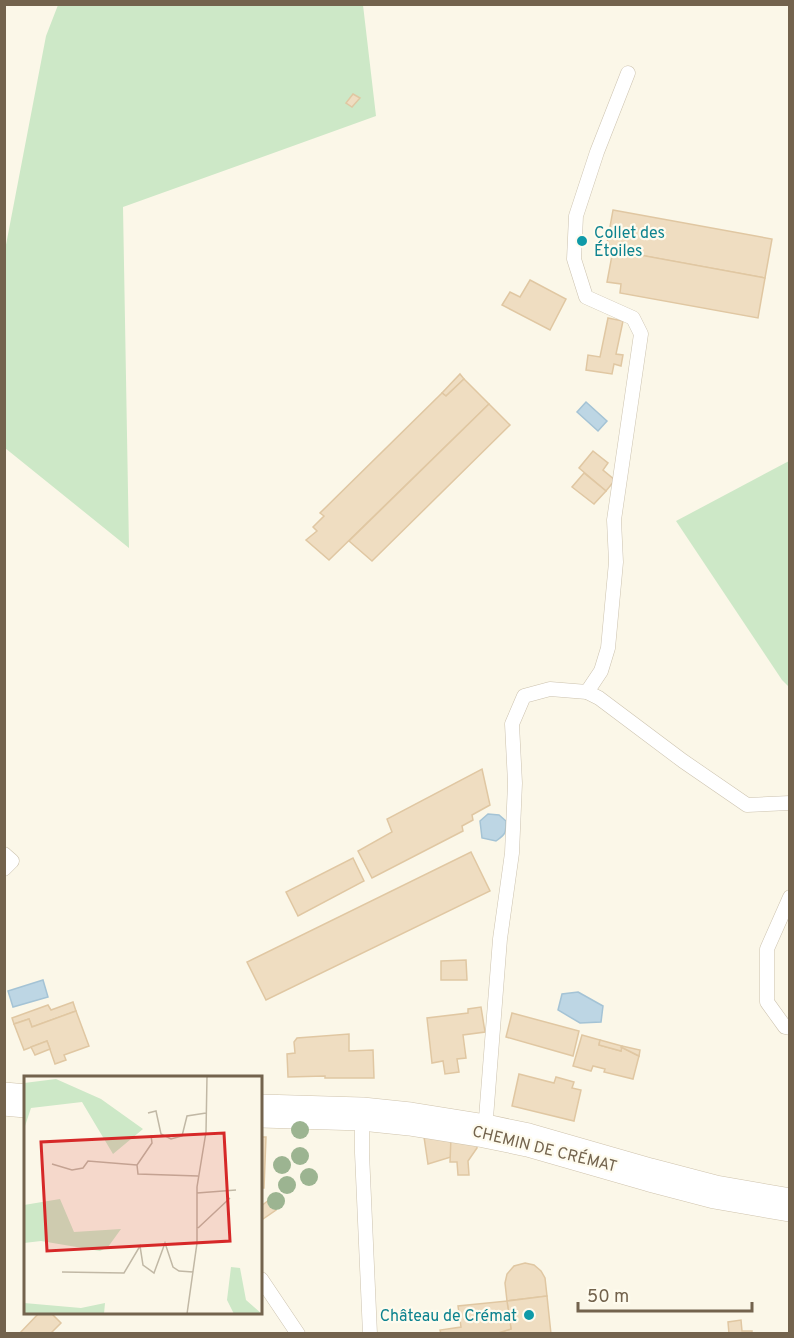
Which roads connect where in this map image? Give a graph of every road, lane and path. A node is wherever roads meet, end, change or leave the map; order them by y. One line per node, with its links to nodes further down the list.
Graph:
1 (628, 73): 2 (lane)
2 (587, 692): 3 (lane); 12 (lane)
3 (789, 803)
4 (4, 854): 5 (lane)
5 (4, 868)
6 (789, 897): 7 (lane)
7 (789, 1028)
8 (4, 1099): 9 (street)
9 (24, 1101)
10 (262, 1112): 11 (street, CHEMIN DE CRÉMAT)
11 (362, 1114): 12 (street, CHEMIN DE CRÉMAT); 16 (lane)
12 (485, 1131): 13 (street, CHEMIN DE CRÉMAT)
13 (789, 1205)
14 (262, 1280): 15 (lane)
15 (298, 1334)
16 (370, 1334)

